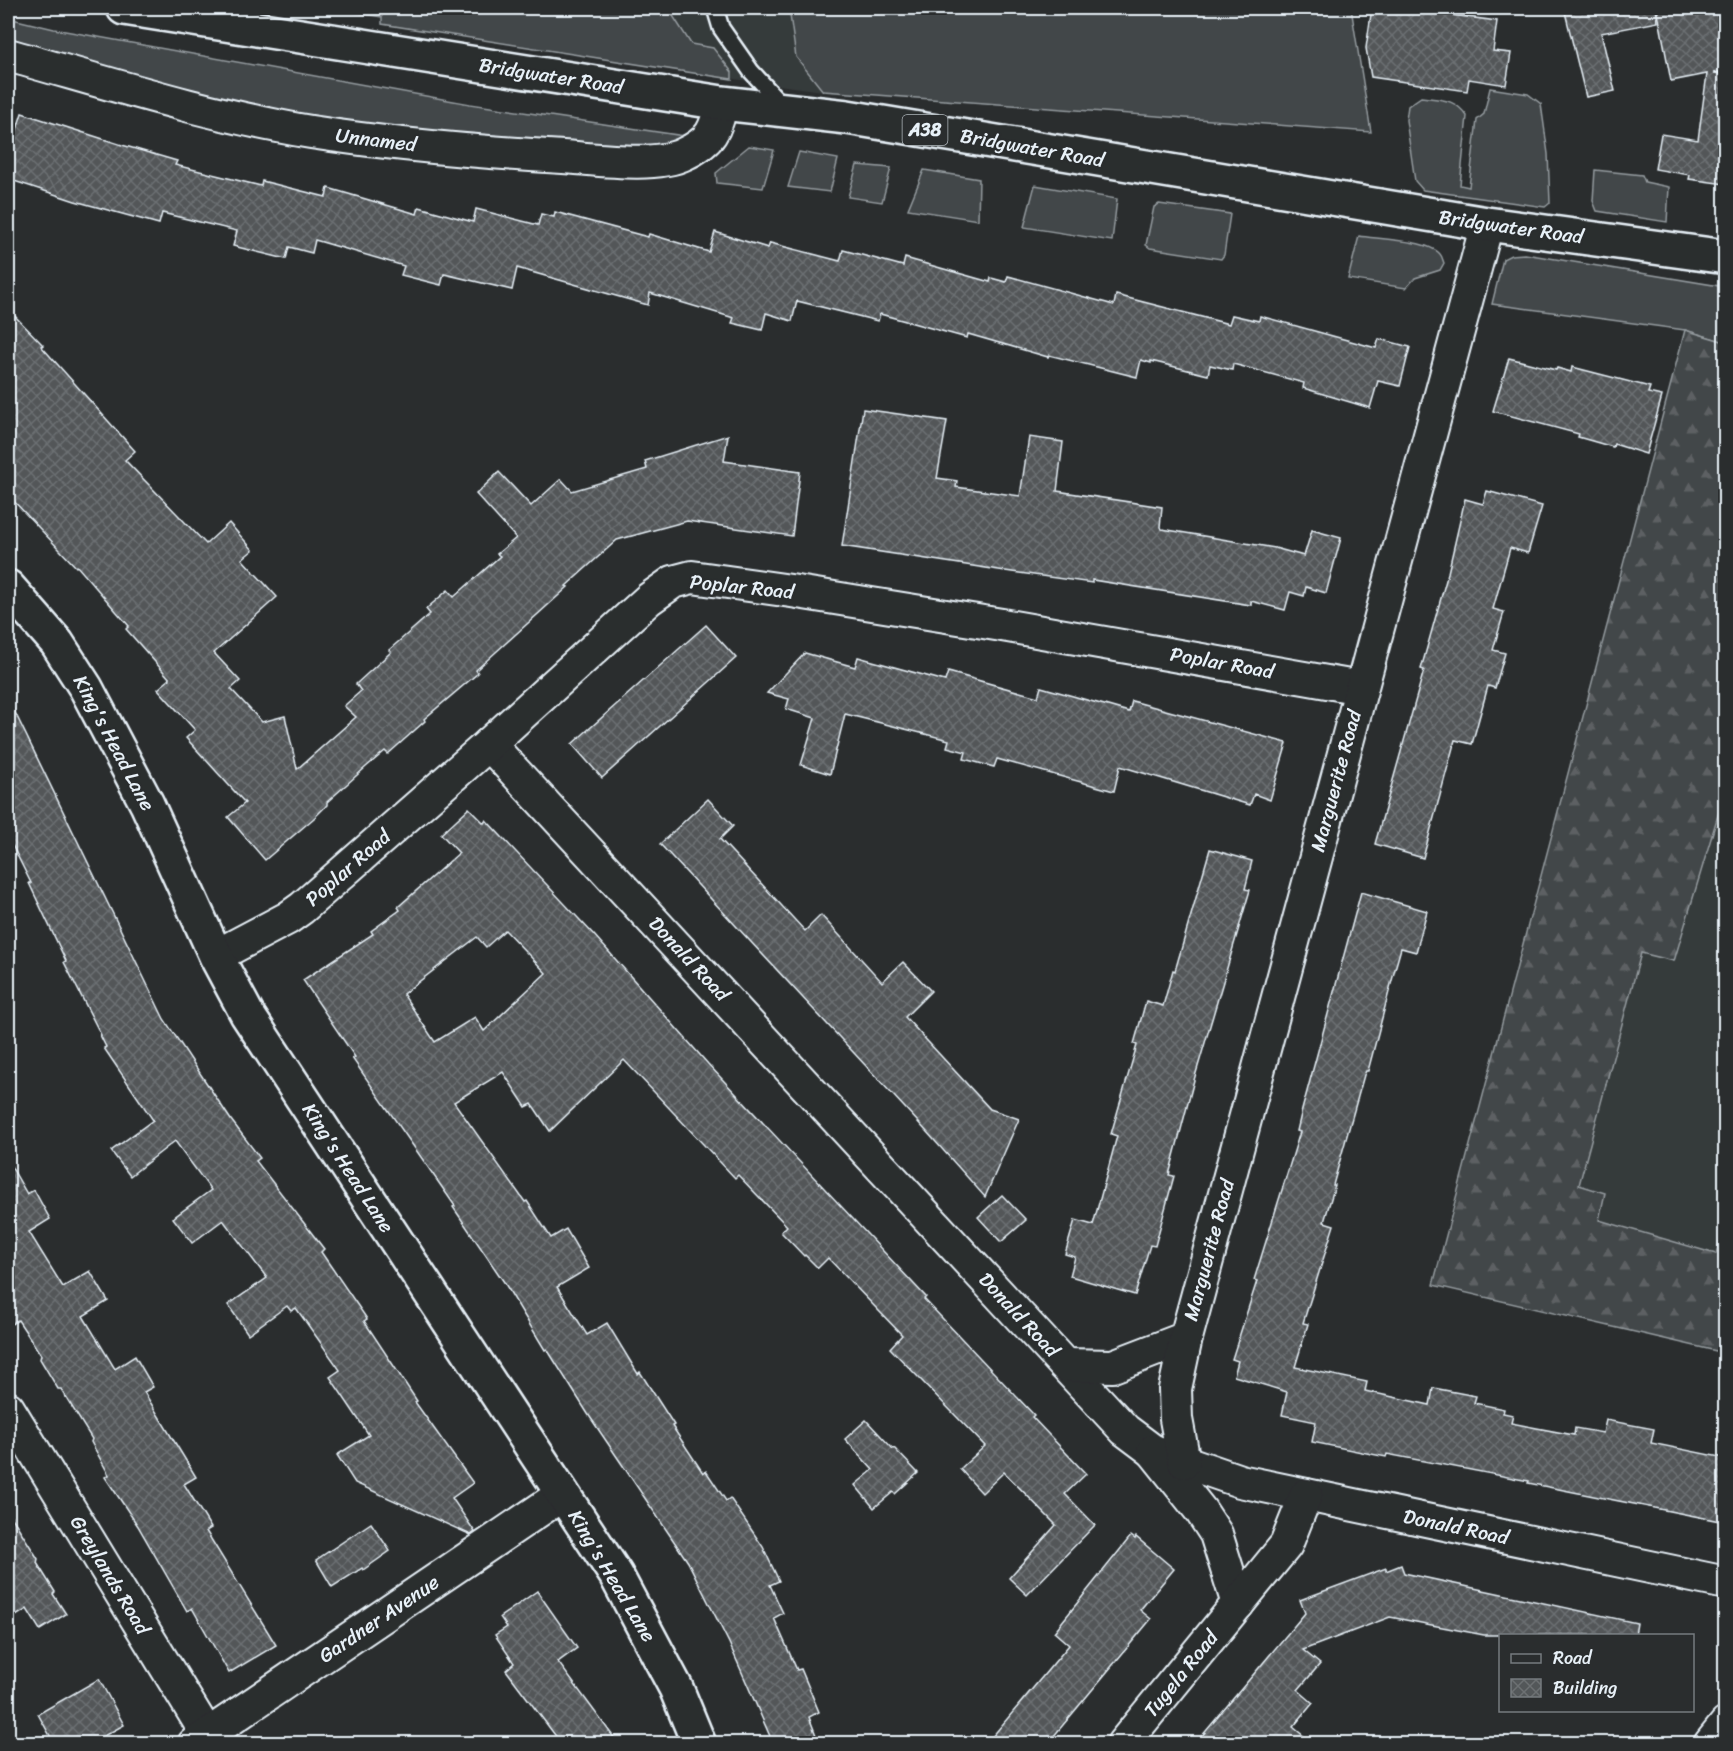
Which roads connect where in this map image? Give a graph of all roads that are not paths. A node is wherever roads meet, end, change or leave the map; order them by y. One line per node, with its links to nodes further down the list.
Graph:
1 (124, 8): 4 (main road, Bridgwater Road / A38)
2 (715, 8): 5 (lane)
3 (8, 56): 4 (street, Unnamed)
4 (722, 102): 5 (main road, Bridgwater Road / A38)
5 (786, 110): 6 (main road, Bridgwater Road / A38)
6 (1487, 224): 7 (main road, Bridgwater Road / A38); 9 (street, Marguerite Road)
7 (1725, 257)
8 (8, 587): 11 (main road, King's Head Lane)
9 (1361, 688): 10 (street, Poplar Road); 12 (street, Marguerite Road)
10 (489, 744): 11 (street, Poplar Road); 13 (street, Donald Road)
11 (216, 956): 17 (main road, King's Head Lane)
12 (1186, 1338): 13 (street, Marguerite Road); 16 (street, Marguerite Road)
13 (1065, 1365): 15 (street, Donald Road)
14 (8, 1408): 22 (street, Greylands Road)
15 (1153, 1451): 16 (street, Donald Road); 20 (street)
16 (1184, 1462): 18 (street, Donald Road)
17 (563, 1494): 22 (street, Gardner Avenue); 23 (main road, King's Head Lane)
18 (1306, 1495): 19 (street, Donald Road); 20 (street, Tugela Road)
19 (1725, 1583)
20 (1238, 1604): 24 (street, Tugela Road)
21 (1725, 1724): 25 (street)
22 (203, 1741)
23 (699, 1743)
24 (1124, 1743)
25 (1710, 1743)

